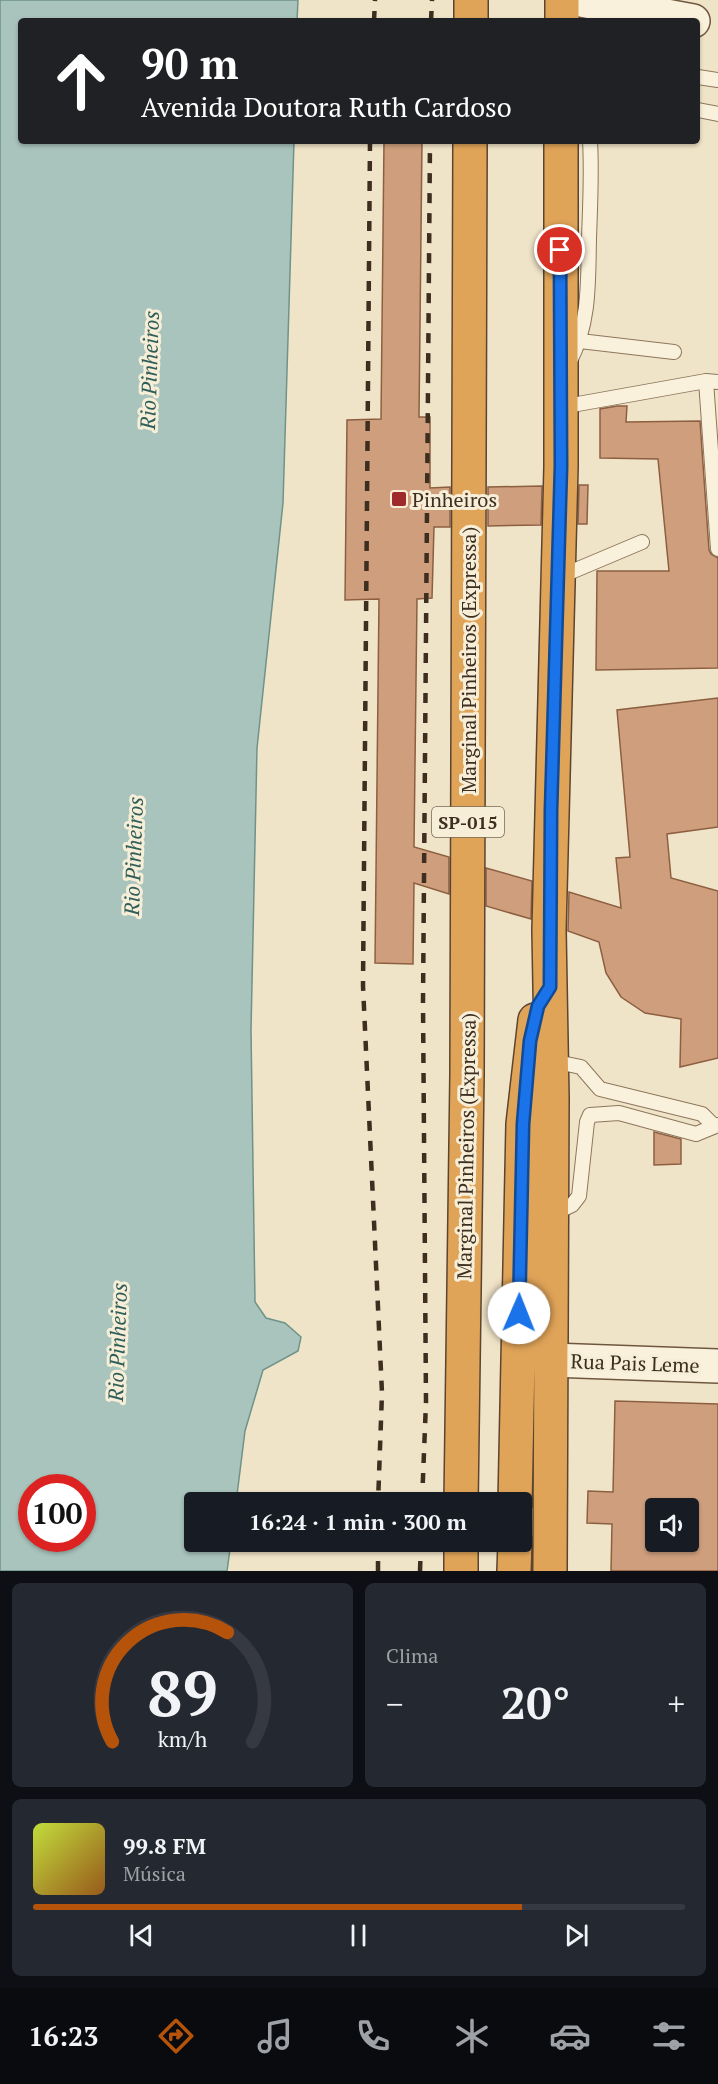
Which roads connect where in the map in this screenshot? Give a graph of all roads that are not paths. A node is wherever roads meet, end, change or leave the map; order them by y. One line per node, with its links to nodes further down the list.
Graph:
1 (471, 0): 3 (highway)
2 (574, 7): 4 (main road)
3 (471, 18)
4 (668, 18)
5 (700, 22): 6 (main road)
6 (718, 25)
7 (700, 77): 8 (lane)
8 (718, 80)
9 (700, 110): 10 (lane)
10 (718, 114)
11 (470, 144): 27 (highway, Marginal Pinheiros (Expressa) / SP-015)
12 (561, 144): 17 (highway)
13 (590, 144): 14 (lane)
14 (580, 341): 15 (lane); 17 (lane)
15 (674, 352)
16 (712, 381): 17 (lane); 19 (lane)
17 (559, 394): 20 (highway)
18 (642, 543): 20 (lane)
19 (718, 549)
20 (557, 578): 21 (highway)
21 (550, 987): 22 (highway); 28 (highway)
22 (551, 1061): 23 (lane); 24 (highway)
23 (716, 1126): 24 (lane)
24 (551, 1215): 25 (highway)
25 (551, 1360): 26 (main road, Rua Pais Leme); 33 (highway)
26 (718, 1366)
27 (461, 1492)
28 (515, 1492)
29 (461, 1552): 31 (highway)
30 (515, 1552): 32 (highway)
31 (460, 1571)
32 (514, 1571)
33 (550, 1571)

